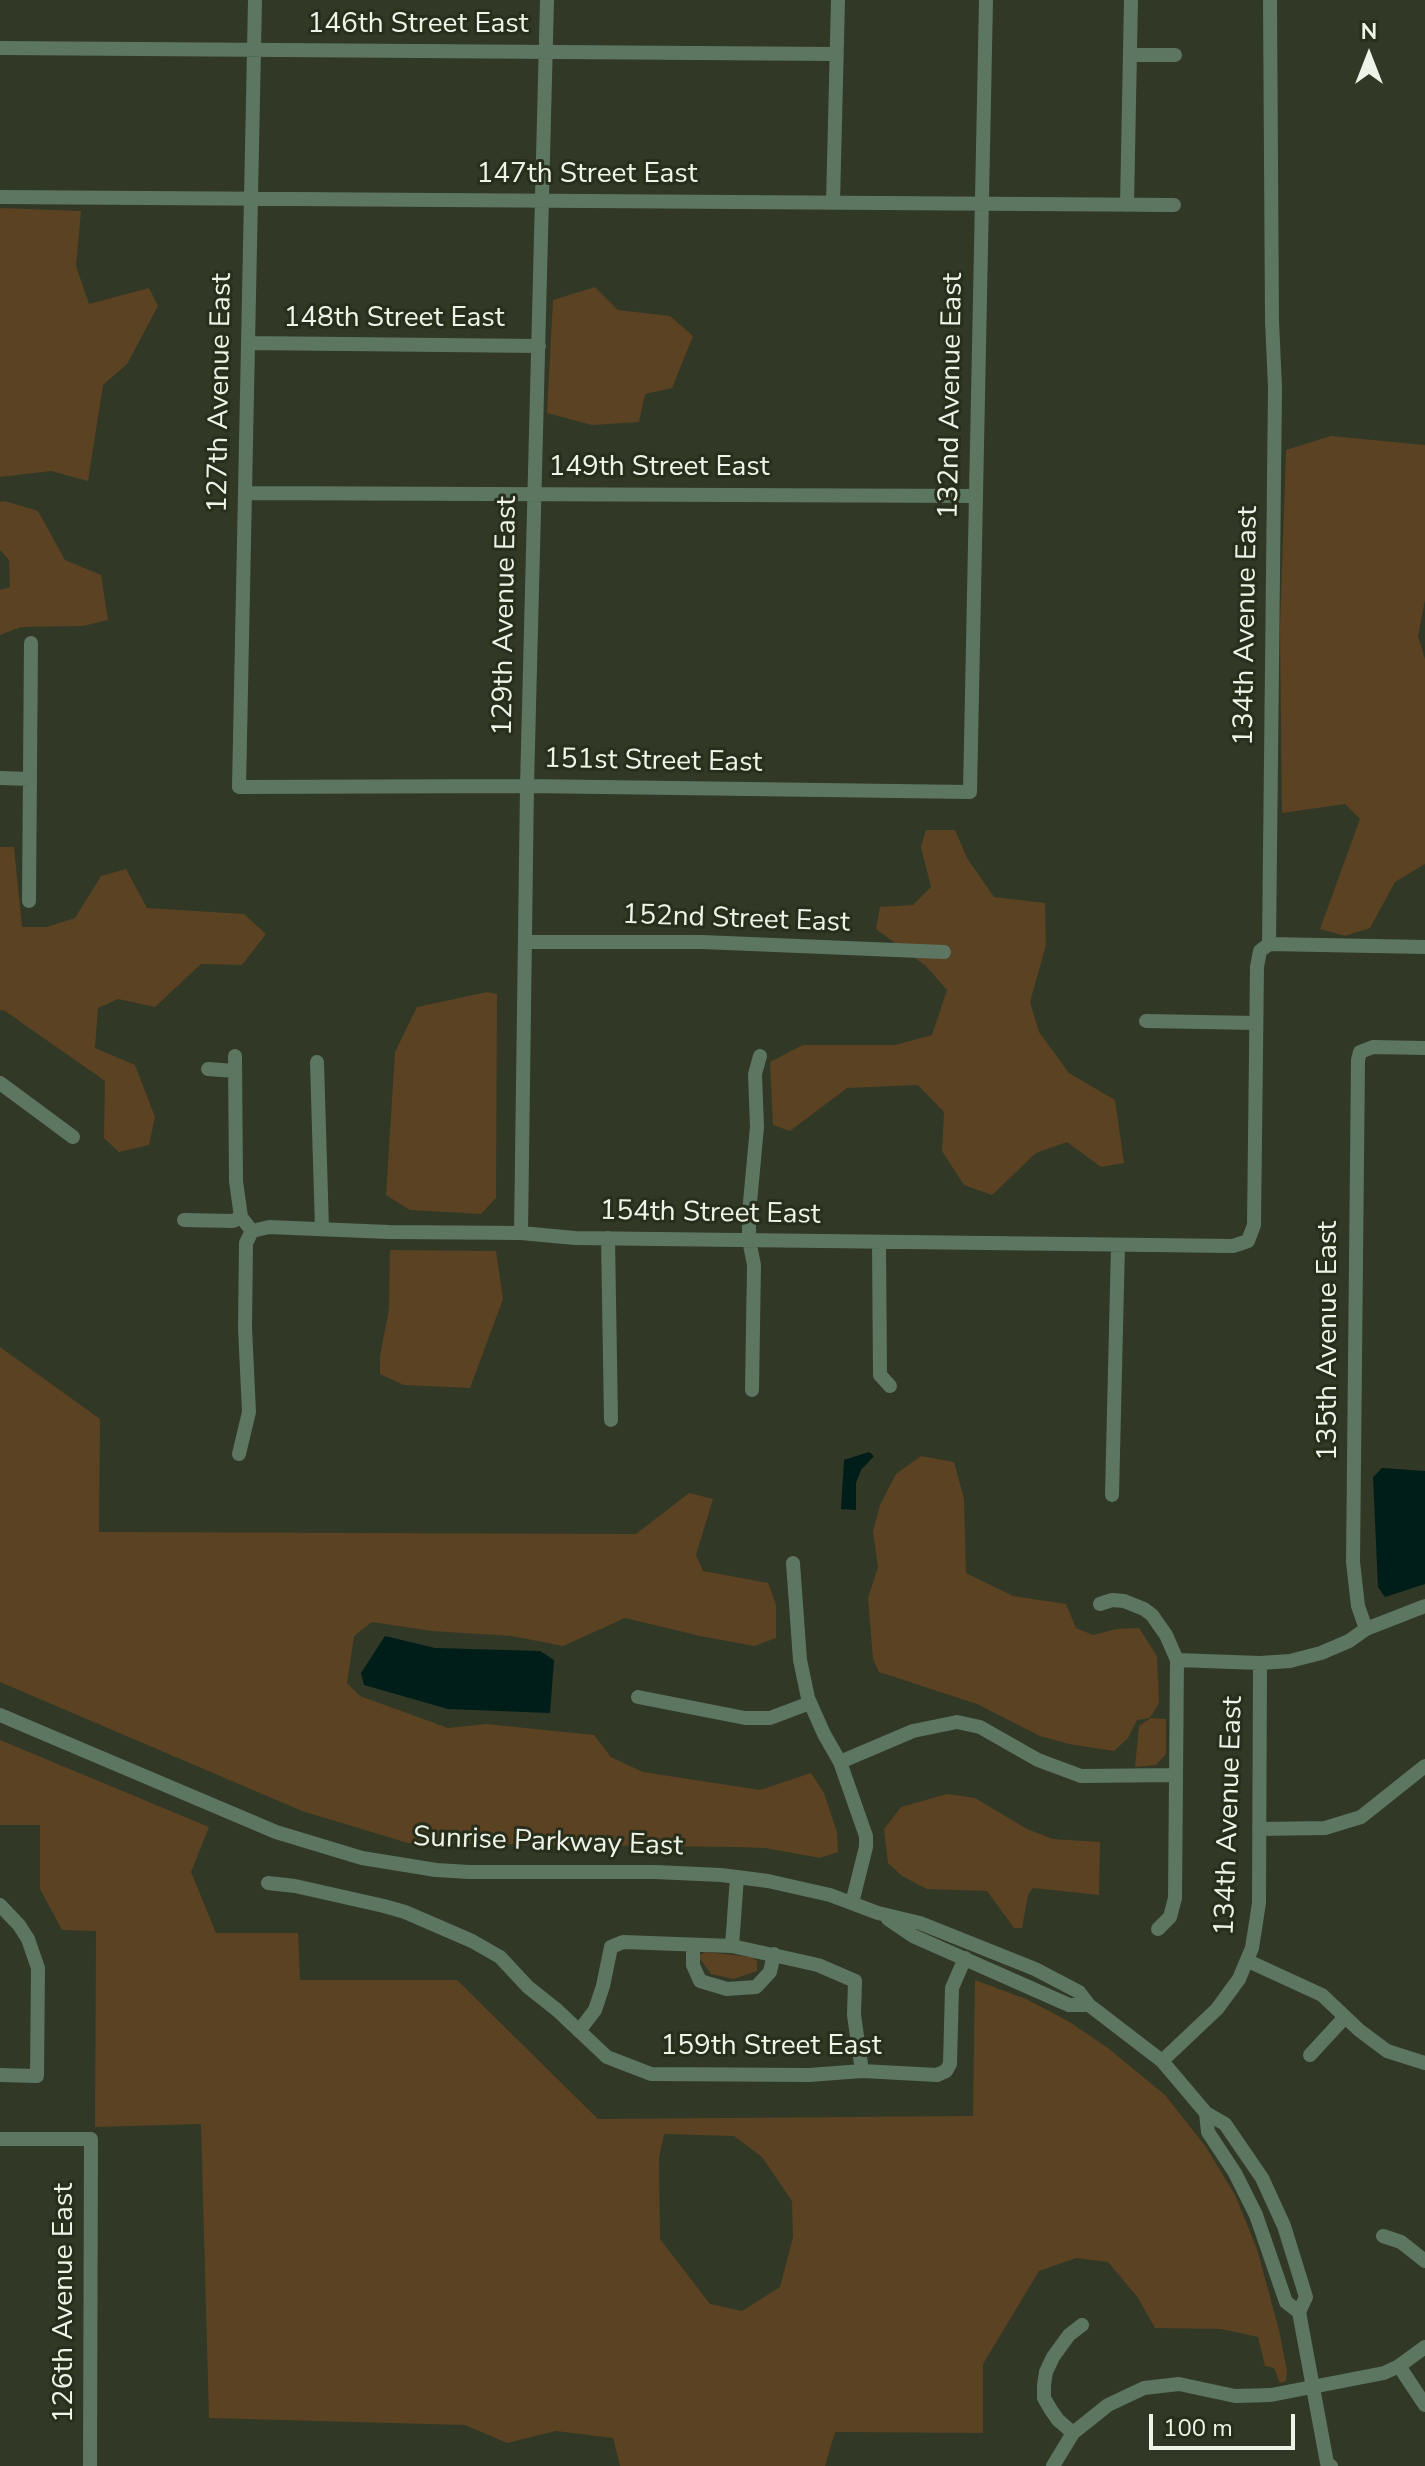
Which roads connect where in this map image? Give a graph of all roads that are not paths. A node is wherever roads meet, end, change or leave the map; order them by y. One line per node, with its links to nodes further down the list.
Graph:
1 (255, 0): 8 (street, 127th Avenue East)
2 (547, 0): 9 (street, 129th Avenue East)
3 (838, 0): 10 (street)
4 (986, 0): 17 (street, 132nd Avenue East)
5 (1131, 0): 11 (street)
6 (1270, 0): 33 (street, 134th Avenue East)
7 (0, 48): 8 (street, 146th Street East)
8 (254, 50): 9 (street, 146th Street East); 14 (street, 127th Avenue East)
9 (546, 52): 10 (street, 146th Street East); 15 (street, 129th Avenue East)
10 (836, 54): 16 (street)
11 (1130, 55): 12 (street); 18 (street)
12 (1175, 55)
13 (0, 197): 14 (street, 147th Street East)
14 (251, 198): 15 (street, 147th Street East); 20 (street, 127th Avenue East)
15 (542, 200): 16 (street, 147th Street East); 21 (street, 129th Avenue East)
16 (833, 203): 17 (street, 147th Street East)
17 (981, 204): 18 (street, 147th Street East); 24 (street, 132nd Avenue East)
18 (1127, 205): 19 (street, 147th Street East)
19 (1174, 205)
20 (248, 343): 21 (street, 148th Street East); 22 (street, 127th Avenue East)
21 (539, 346): 23 (street, 129th Avenue East)
22 (245, 493): 23 (street, 149th Street East); 29 (street, 127th Avenue East)
23 (535, 493): 24 (street, 149th Street East); 28 (street, 129th Avenue East)
24 (976, 496): 30 (street, 132nd Avenue East)
25 (31, 643): 27 (street)
26 (0, 778): 27 (street)
27 (30, 779): 31 (street)
28 (527, 786): 29 (street, 151st Street East); 30 (street, 151st Street East); 32 (street, 129th Avenue East)
29 (239, 787)
30 (970, 792)
31 (29, 901)
32 (526, 942): 35 (street, 152nd Street East); 48 (street, 129th Avenue East)
33 (1269, 944): 34 (street); 37 (street, 134th Avenue East)
34 (1425, 947)
35 (944, 952)
36 (1146, 1021): 37 (street)
37 (1256, 1023): 52 (street, 134th Avenue East)
38 (1425, 1048): 62 (street, 135th Avenue East)
39 (760, 1056): 50 (street)
40 (317, 1062): 46 (street)
41 (208, 1069): 44 (street)
42 (0, 1083): 43 (street)
43 (73, 1137)
44 (241, 1217): 45 (street); 47 (street)
45 (184, 1220)
46 (322, 1229): 47 (street, 154th Street East); 48 (street, 154th Street East)
47 (252, 1231): 57 (street)
48 (521, 1233): 49 (street, 154th Street East)
49 (608, 1238): 50 (street, 154th Street East); 56 (street)
50 (749, 1240): 51 (street, 154th Street East); 55 (street)
51 (879, 1244): 53 (street, 154th Street East); 54 (street)
52 (1245, 1244): 53 (street, 154th Street East)
53 (1118, 1245): 58 (street)
54 (890, 1386)
55 (752, 1390)
56 (611, 1420)
57 (239, 1454)
58 (1112, 1495)
59 (793, 1563): 66 (street)
60 (1100, 1604): 63 (street)
61 (1425, 1606): 62 (street)
62 (1366, 1629): 64 (street)
63 (1177, 1660): 64 (street); 70 (street)
64 (1260, 1663): 71 (street, 134th Avenue East)
65 (638, 1697): 66 (street)
66 (810, 1703): 68 (street)
67 (0, 1715): 72 (street, Sunrise Parkway East)
68 (840, 1762): 70 (street); 74 (street)
69 (1425, 1766): 71 (street)
70 (1175, 1775): 77 (street)
71 (1259, 1829): 82 (street, 134th Avenue East)
72 (737, 1877): 74 (street, Sunrise Parkway East); 79 (street)
73 (268, 1883): 85 (street, 159th Street East)
74 (852, 1903): 76 (street, Sunrise Parkway East)
75 (0, 1905): 90 (street)
76 (878, 1913): 81 (street, Sunrise Parkway East); 83 (street, Sunrise Parkway East)
77 (1158, 1929)
78 (693, 1945): 79 (street); 80 (street); 85 (street)
79 (732, 1946): 80 (street)
80 (774, 1954): 89 (street)
81 (965, 1958): 83 (street, Sunrise Parkway East); 89 (street, 159th Street East)
82 (1248, 1961): 84 (street); 87 (street, 134th Avenue East)
83 (1089, 2005): 87 (street, Sunrise Parkway East)
84 (1345, 2017): 86 (street); 88 (street)
85 (579, 2031): 89 (street, 159th Street East)
86 (1310, 2055)
87 (1162, 2061): 91 (street)
88 (1425, 2063)
89 (862, 2071)
90 (0, 2075)
91 (1206, 2113): 95 (street); 95 (street)
92 (0, 2139): 103 (street, 126th Avenue East)
93 (1383, 2236): 94 (street)
94 (1425, 2261)
95 (1299, 2312): 99 (street)
96 (1082, 2325): 101 (street)
97 (1425, 2347): 98 (street)
98 (1399, 2366): 99 (street); 100 (street)
99 (1312, 2387): 101 (street); 102 (street)
100 (1425, 2405)
101 (1073, 2433): 104 (street)
102 (1328, 2465)
103 (90, 2466)
104 (1053, 2466)

